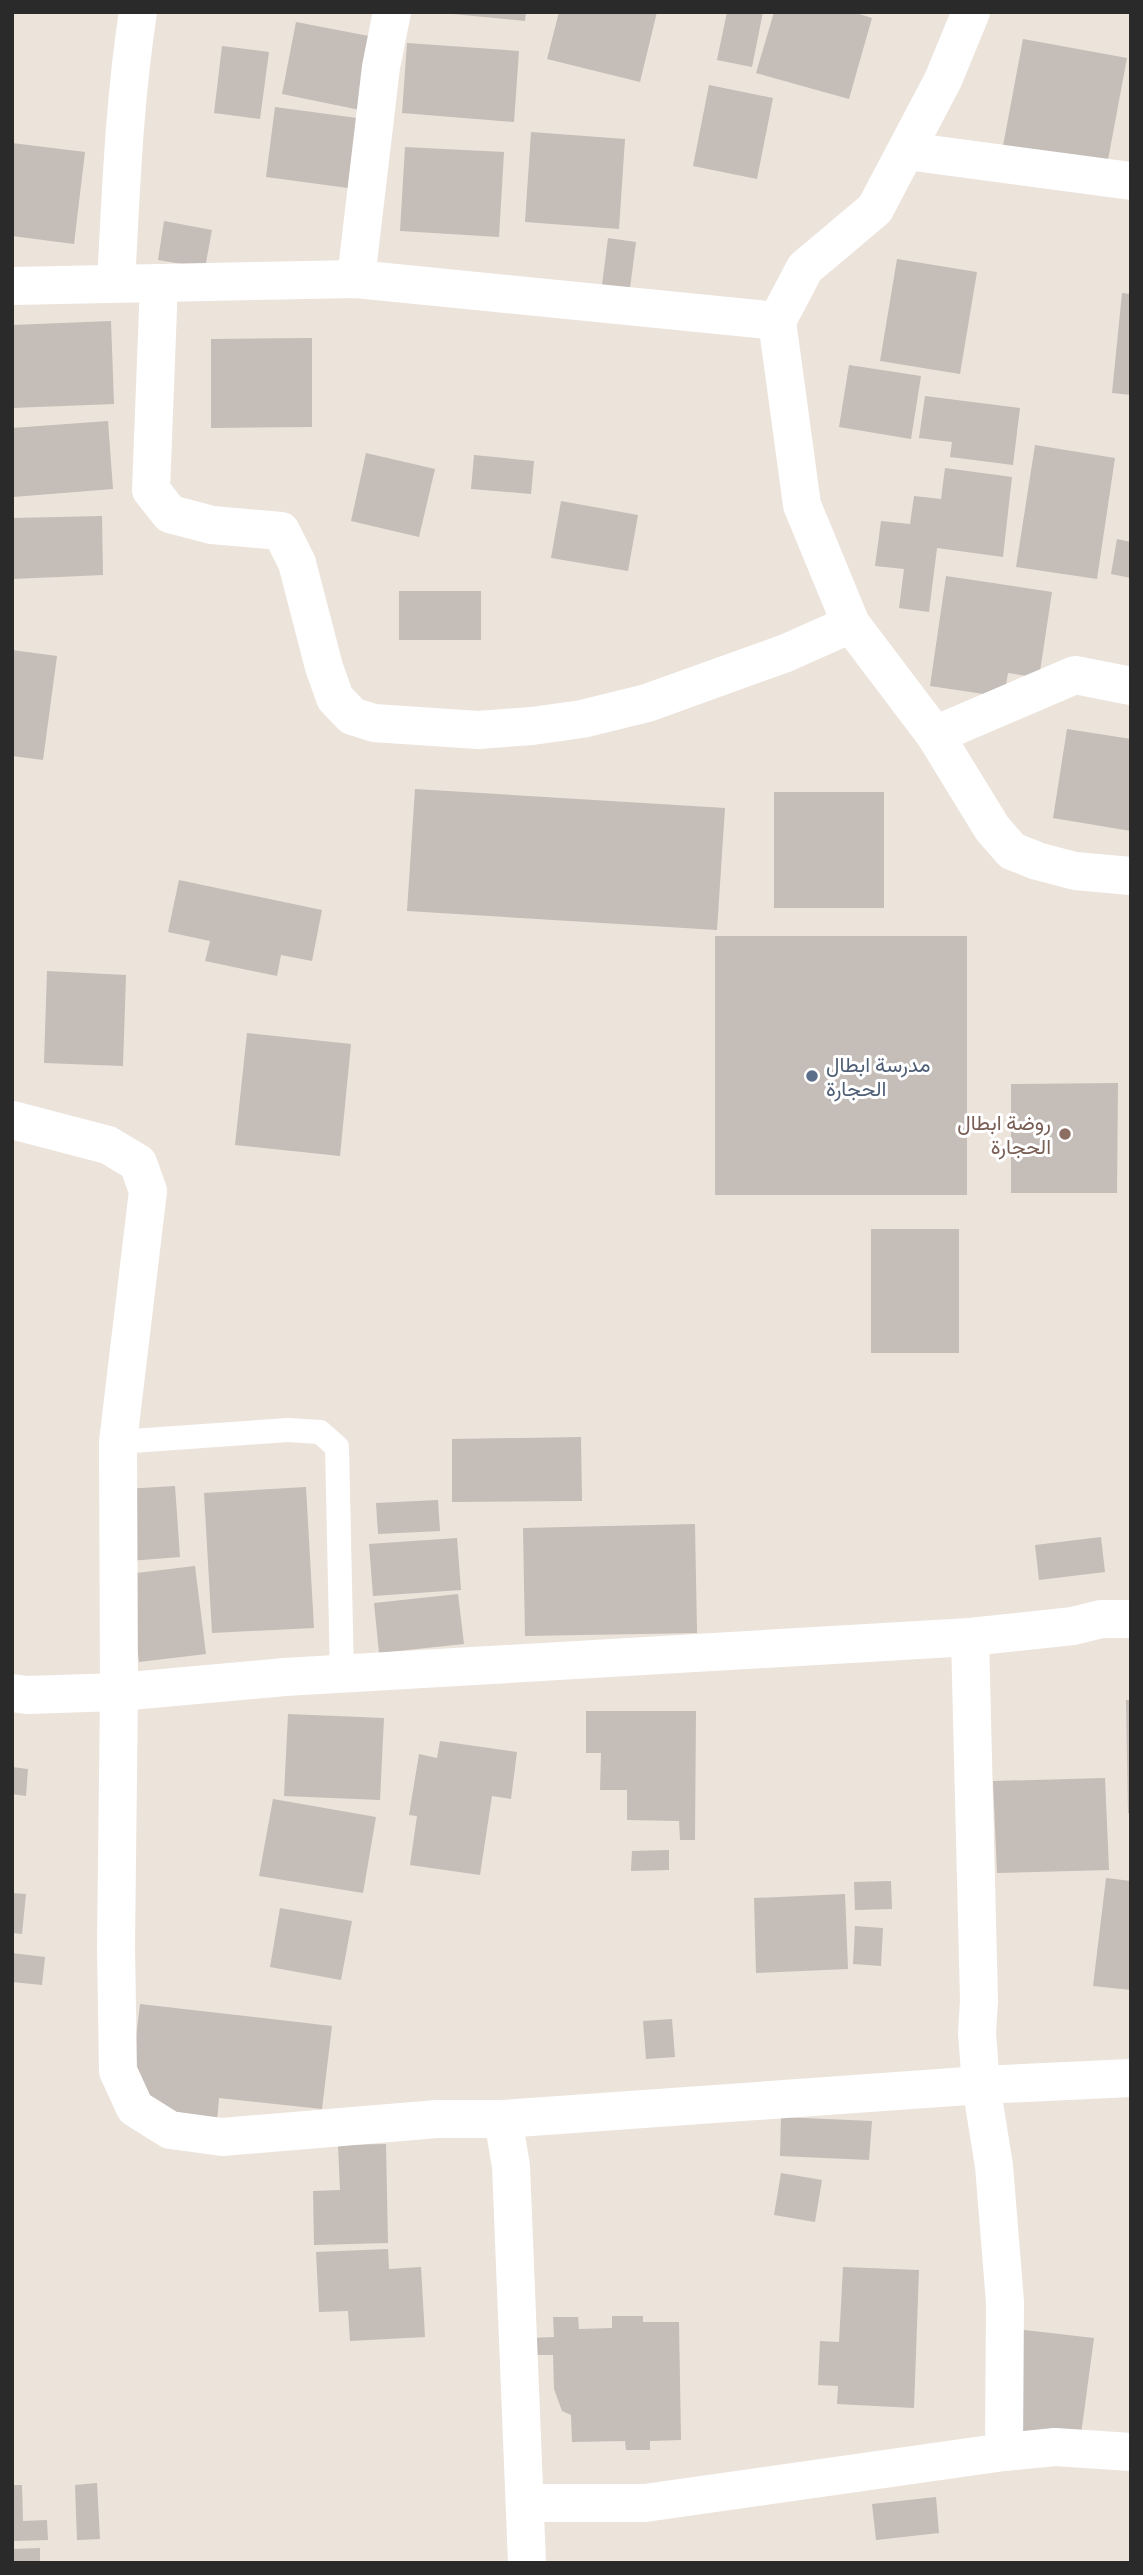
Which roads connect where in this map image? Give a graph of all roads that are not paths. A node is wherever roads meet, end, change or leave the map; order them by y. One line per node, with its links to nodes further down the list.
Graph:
1 (138, 12): 7 (street)
2 (392, 12): 6 (street)
3 (971, 12): 4 (street)
4 (907, 151): 5 (street); 10 (street)
5 (1131, 181)
6 (356, 279): 8 (street); 10 (street)
7 (116, 283): 8 (street); 9 (street)
8 (159, 283): 11 (street)
9 (12, 286)
10 (777, 321): 11 (street)
11 (851, 624): 13 (street)
12 (1131, 686): 13 (street)
13 (935, 735): 14 (street)
14 (1131, 876)
15 (12, 1120): 16 (street)
16 (118, 1442): 19 (lane); 20 (street)
17 (1131, 1619): 18 (street)
18 (970, 1637): 19 (street); 23 (street)
19 (342, 1675): 20 (street)
20 (120, 1692): 21 (street); 24 (street)
21 (12, 1693)
22 (1131, 2078): 23 (street)
23 (981, 2085): 24 (street); 25 (street)
24 (503, 2119): 27 (street)
25 (1004, 2452): 26 (street); 27 (street)
26 (1131, 2452)
27 (526, 2503): 28 (street)
28 (527, 2563)

